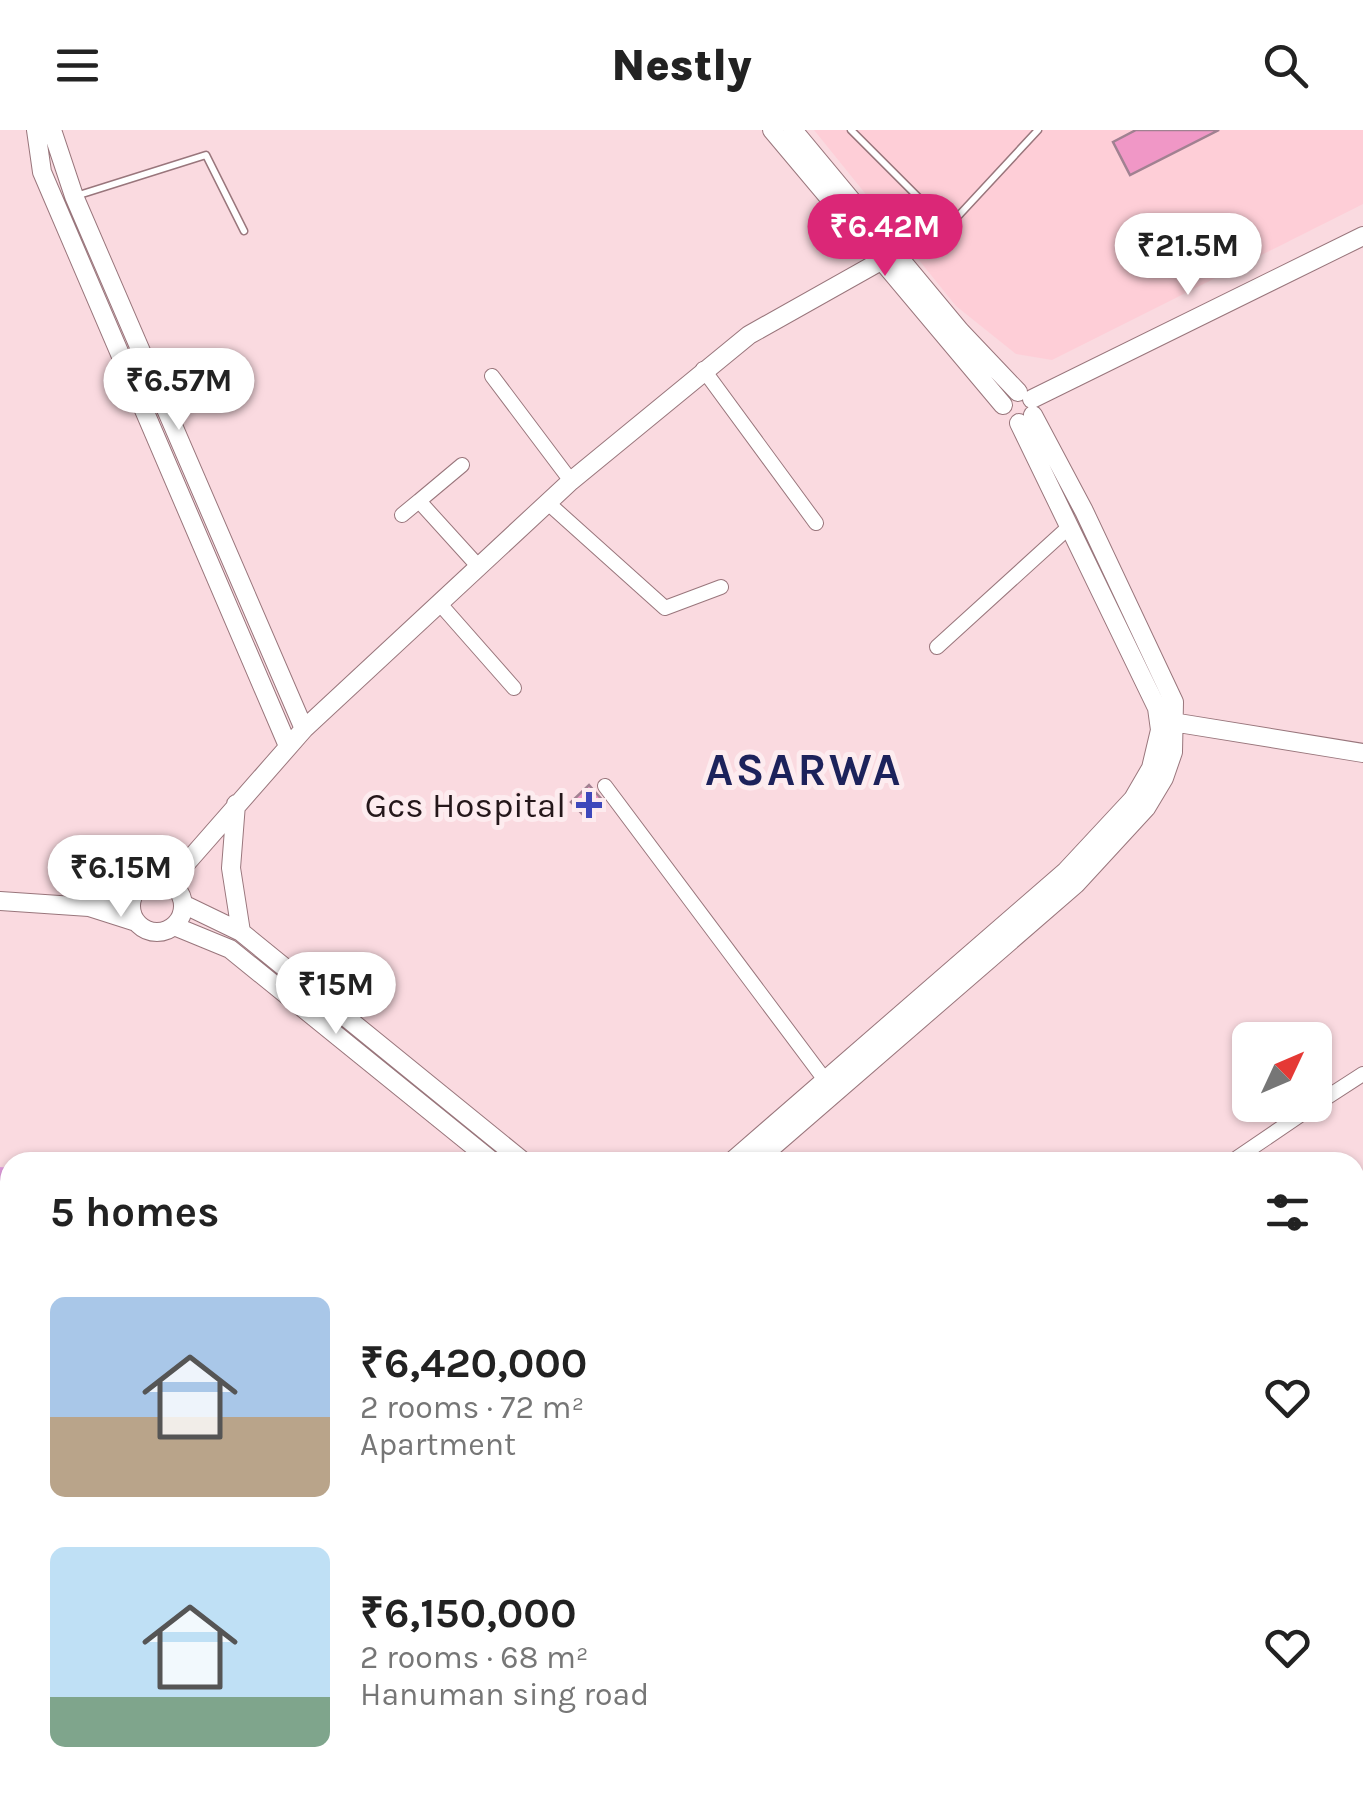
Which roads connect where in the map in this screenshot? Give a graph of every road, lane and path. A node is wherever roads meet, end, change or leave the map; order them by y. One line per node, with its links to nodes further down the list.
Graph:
1 (36, 130): 29 (street)
2 (52, 130): 7 (street)
3 (772, 130): 11 (street)
4 (793, 130): 11 (street)
5 (851, 130): 8 (lane)
6 (1038, 130): 8 (lane)
7 (74, 196): 9 (lane); 28 (street)
8 (948, 228): 11 (lane)
9 (244, 232)
10 (1363, 236): 14 (street)
11 (887, 257): 12 (street); 14 (street); 14 (street)
12 (704, 369): 16 (street); 20 (street)
13 (492, 376): 16 (street)
14 (1025, 408): 21 (street); 27 (street)
15 (462, 465): 17 (street)
16 (571, 481): 18 (street)
17 (419, 501): 19 (street); 22 (street)
18 (548, 502): 22 (street); 23 (street)
19 (402, 516)
20 (816, 524)
21 (1069, 527): 25 (street); 27 (street)
22 (478, 566): 24 (street)
23 (721, 587)
24 (440, 604): 26 (street); 28 (street)
25 (937, 647)
26 (514, 688)
27 (1168, 722): 30 (street); 43 (street)
28 (304, 729): 29 (street)
29 (288, 746): 32 (street)
30 (1363, 753)
31 (605, 786): 43 (street)
32 (236, 803): 33 (street); 40 (street)
33 (169, 883): 34 (street); 36 (street)
34 (137, 889): 37 (street); 38 (street)
35 (0, 900): 37 (street)
36 (183, 904): 39 (street); 40 (street)
37 (89, 907): 38 (street)
38 (136, 922): 39 (street)
39 (174, 926): 45 (street)
40 (241, 932): 42 (street)
41 (1363, 1074): 44 (street)
42 (427, 1080): 45 (street); 48 (street)
43 (829, 1085): 49 (street); 50 (street)
44 (1332, 1094)
45 (413, 1098): 47 (street)
46 (1290, 1122): 51 (street)
47 (480, 1152)
48 (512, 1152)
49 (744, 1152)
50 (765, 1152)
51 (1246, 1152)

